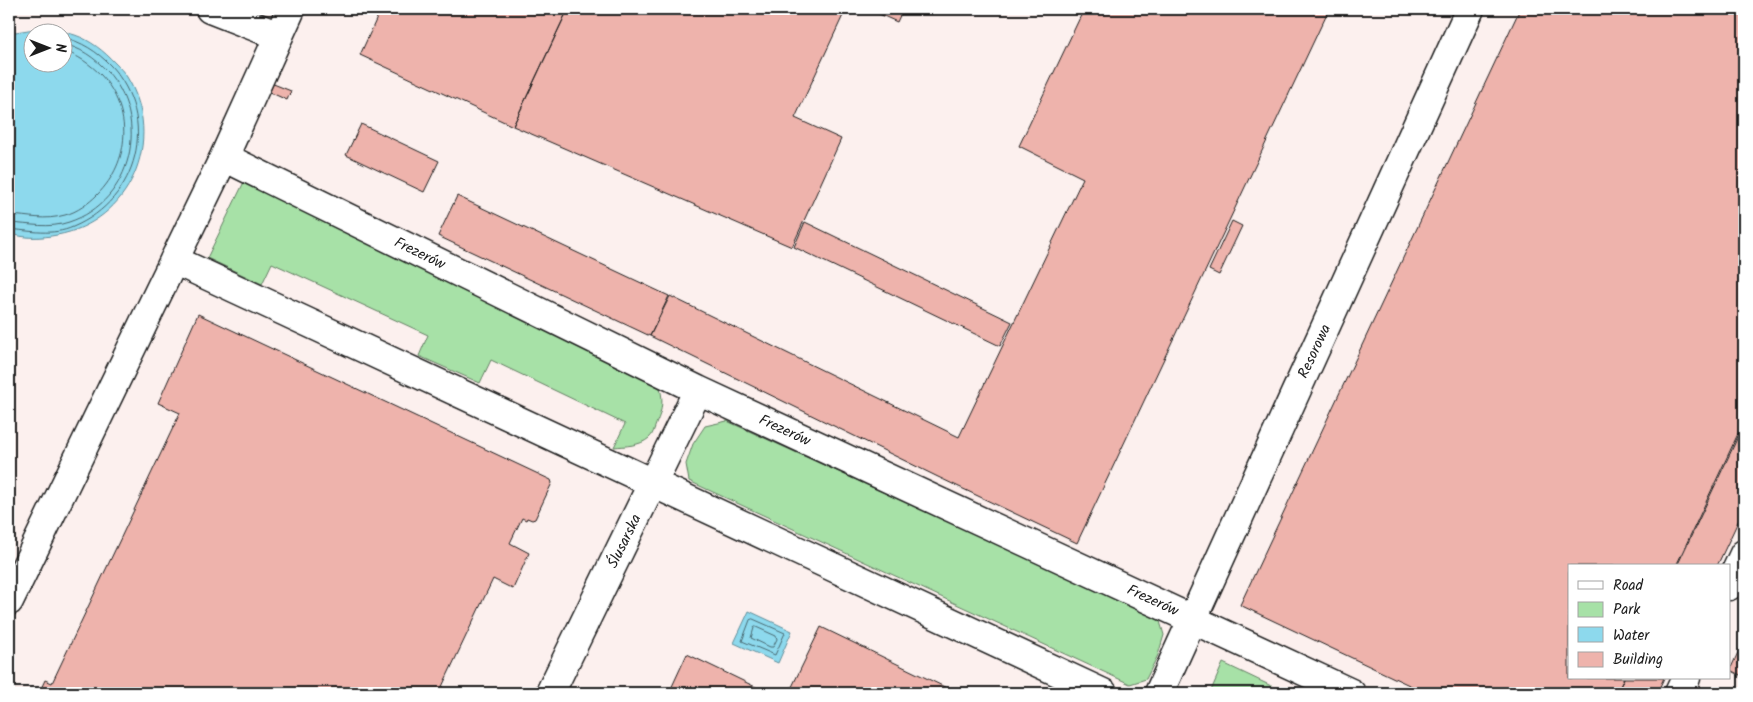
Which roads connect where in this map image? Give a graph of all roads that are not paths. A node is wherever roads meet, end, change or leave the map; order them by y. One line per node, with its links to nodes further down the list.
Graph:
1 (210, 9): 4 (lane)
2 (291, 9): 4 (lane)
3 (1470, 9): 12 (lane, Resorowa)
4 (279, 36): 5 (lane)
5 (224, 157): 6 (lane); 7 (lane, Frezerów)
6 (174, 260): 8 (lane); 11 (lane)
7 (698, 390): 8 (lane, Ślusarska); 12 (lane, Frezerów)
8 (652, 484): 14 (lane, Ślusarska); 15 (lane)
9 (1744, 554): 10 (lane)
10 (1730, 584)
11 (9, 601)
12 (1192, 618): 16 (lane, Resorowa); 17 (lane, Frezerów)
13 (1685, 680): 18 (lane)
14 (550, 693)
15 (1103, 693)
16 (1159, 693)
17 (1351, 693)
18 (1679, 693)

